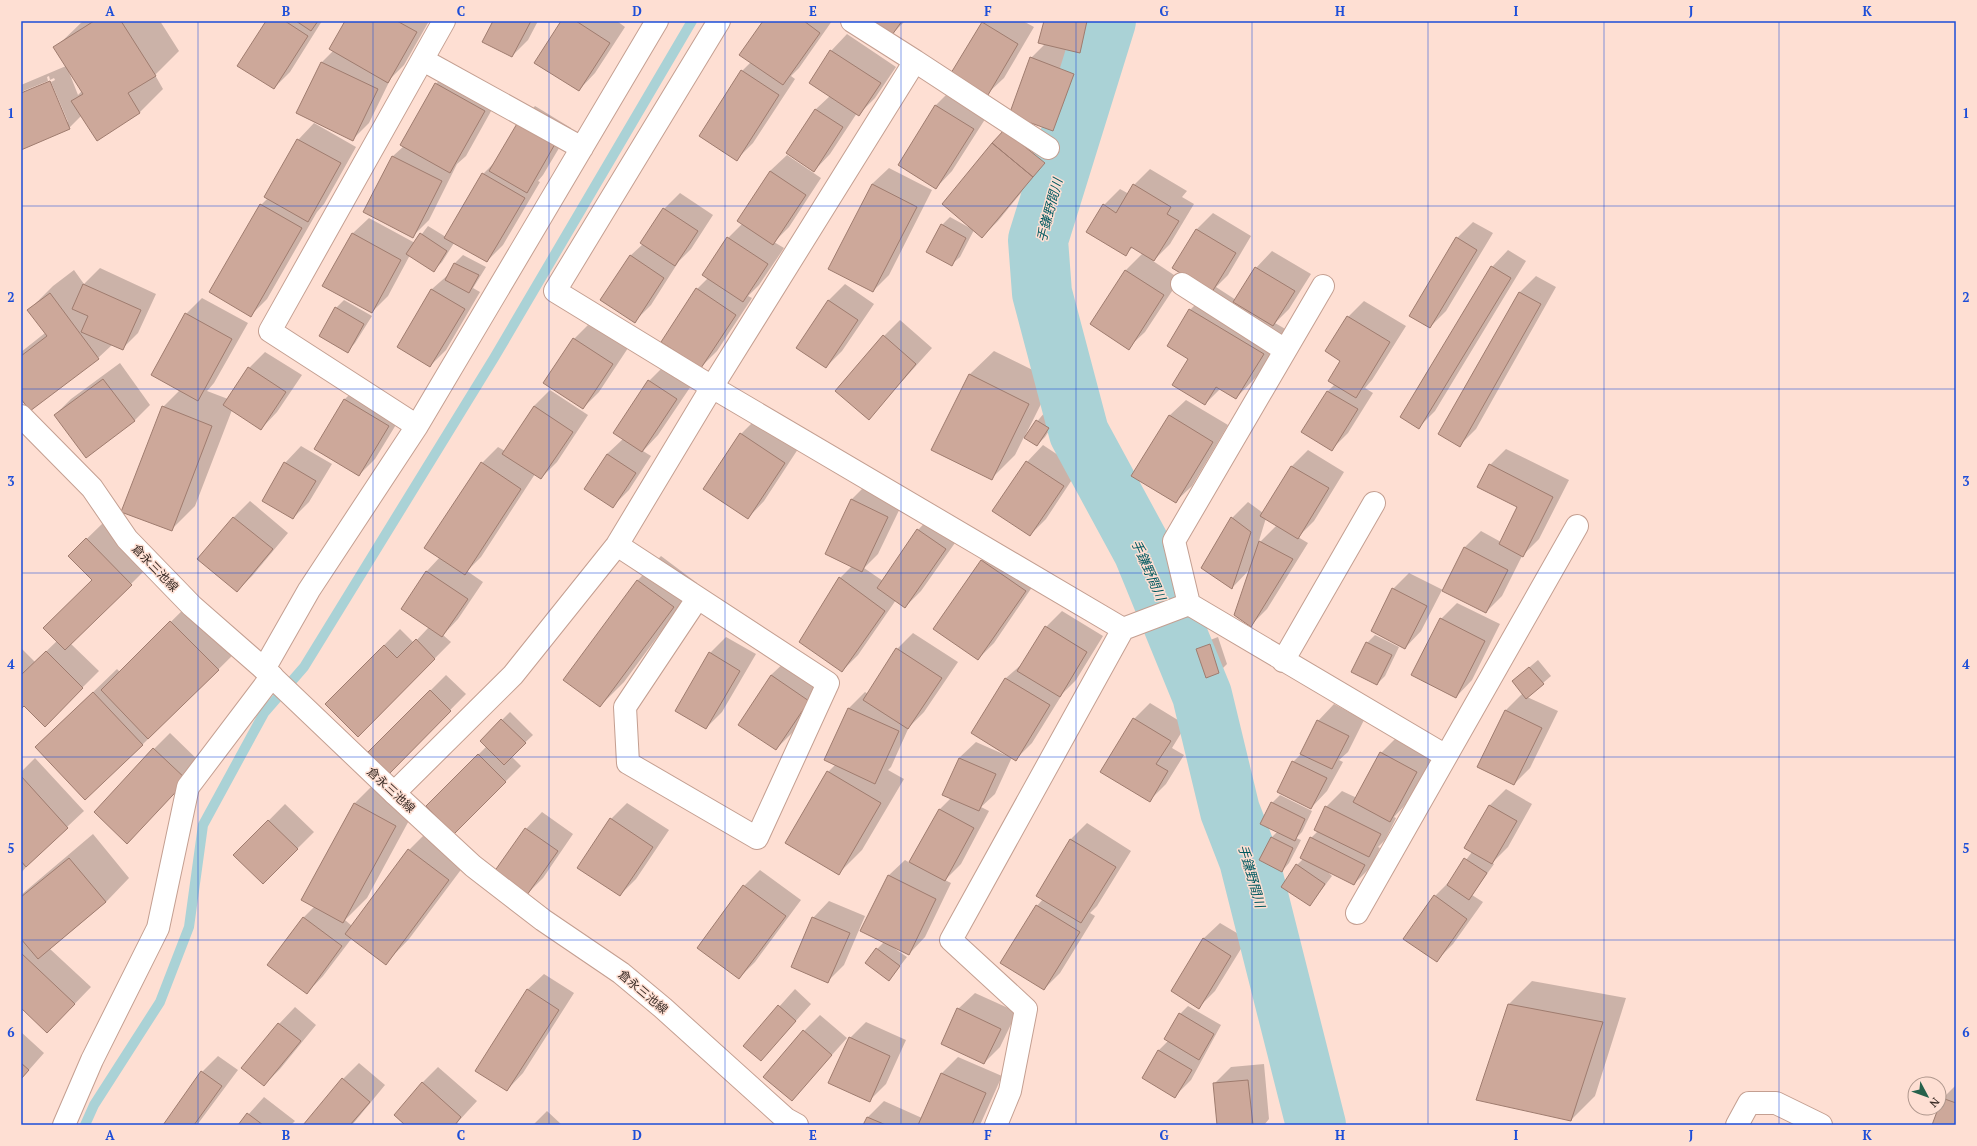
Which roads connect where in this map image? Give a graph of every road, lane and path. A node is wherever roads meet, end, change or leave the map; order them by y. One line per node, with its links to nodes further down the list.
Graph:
1 (444, 21): 5 (street)
2 (657, 21): 7 (street)
3 (720, 21): 12 (street)
4 (852, 21): 6 (street)
5 (423, 60): 7 (street); 14 (street)
6 (915, 61): 8 (street); 12 (street)
7 (582, 148): 14 (street)
8 (1048, 148)
9 (1182, 284): 11 (street)
10 (1323, 286): 11 (street)
11 (1285, 350): 19 (street)
12 (712, 387): 17 (street); 20 (street)
13 (21, 416): 22 (street, 倉永三池線)
14 (417, 426): 22 (street)
15 (1374, 503): 21 (street)
16 (1577, 526): 23 (street)
17 (617, 546): 18 (street); 24 (street)
18 (697, 598): 18 (street)
19 (1189, 604): 20 (street); 21 (street)
20 (1122, 629): 28 (street)
21 (1282, 661): 23 (street)
22 (268, 673): 24 (street, 倉永三池線); 27 (street)
23 (1446, 756): 25 (street)
24 (394, 793): 26 (street, 倉永三池線)
25 (1357, 913)
26 (787, 1123)
27 (64, 1125)
28 (996, 1125)
29 (1737, 1125): 30 (street)
30 (1821, 1125)

